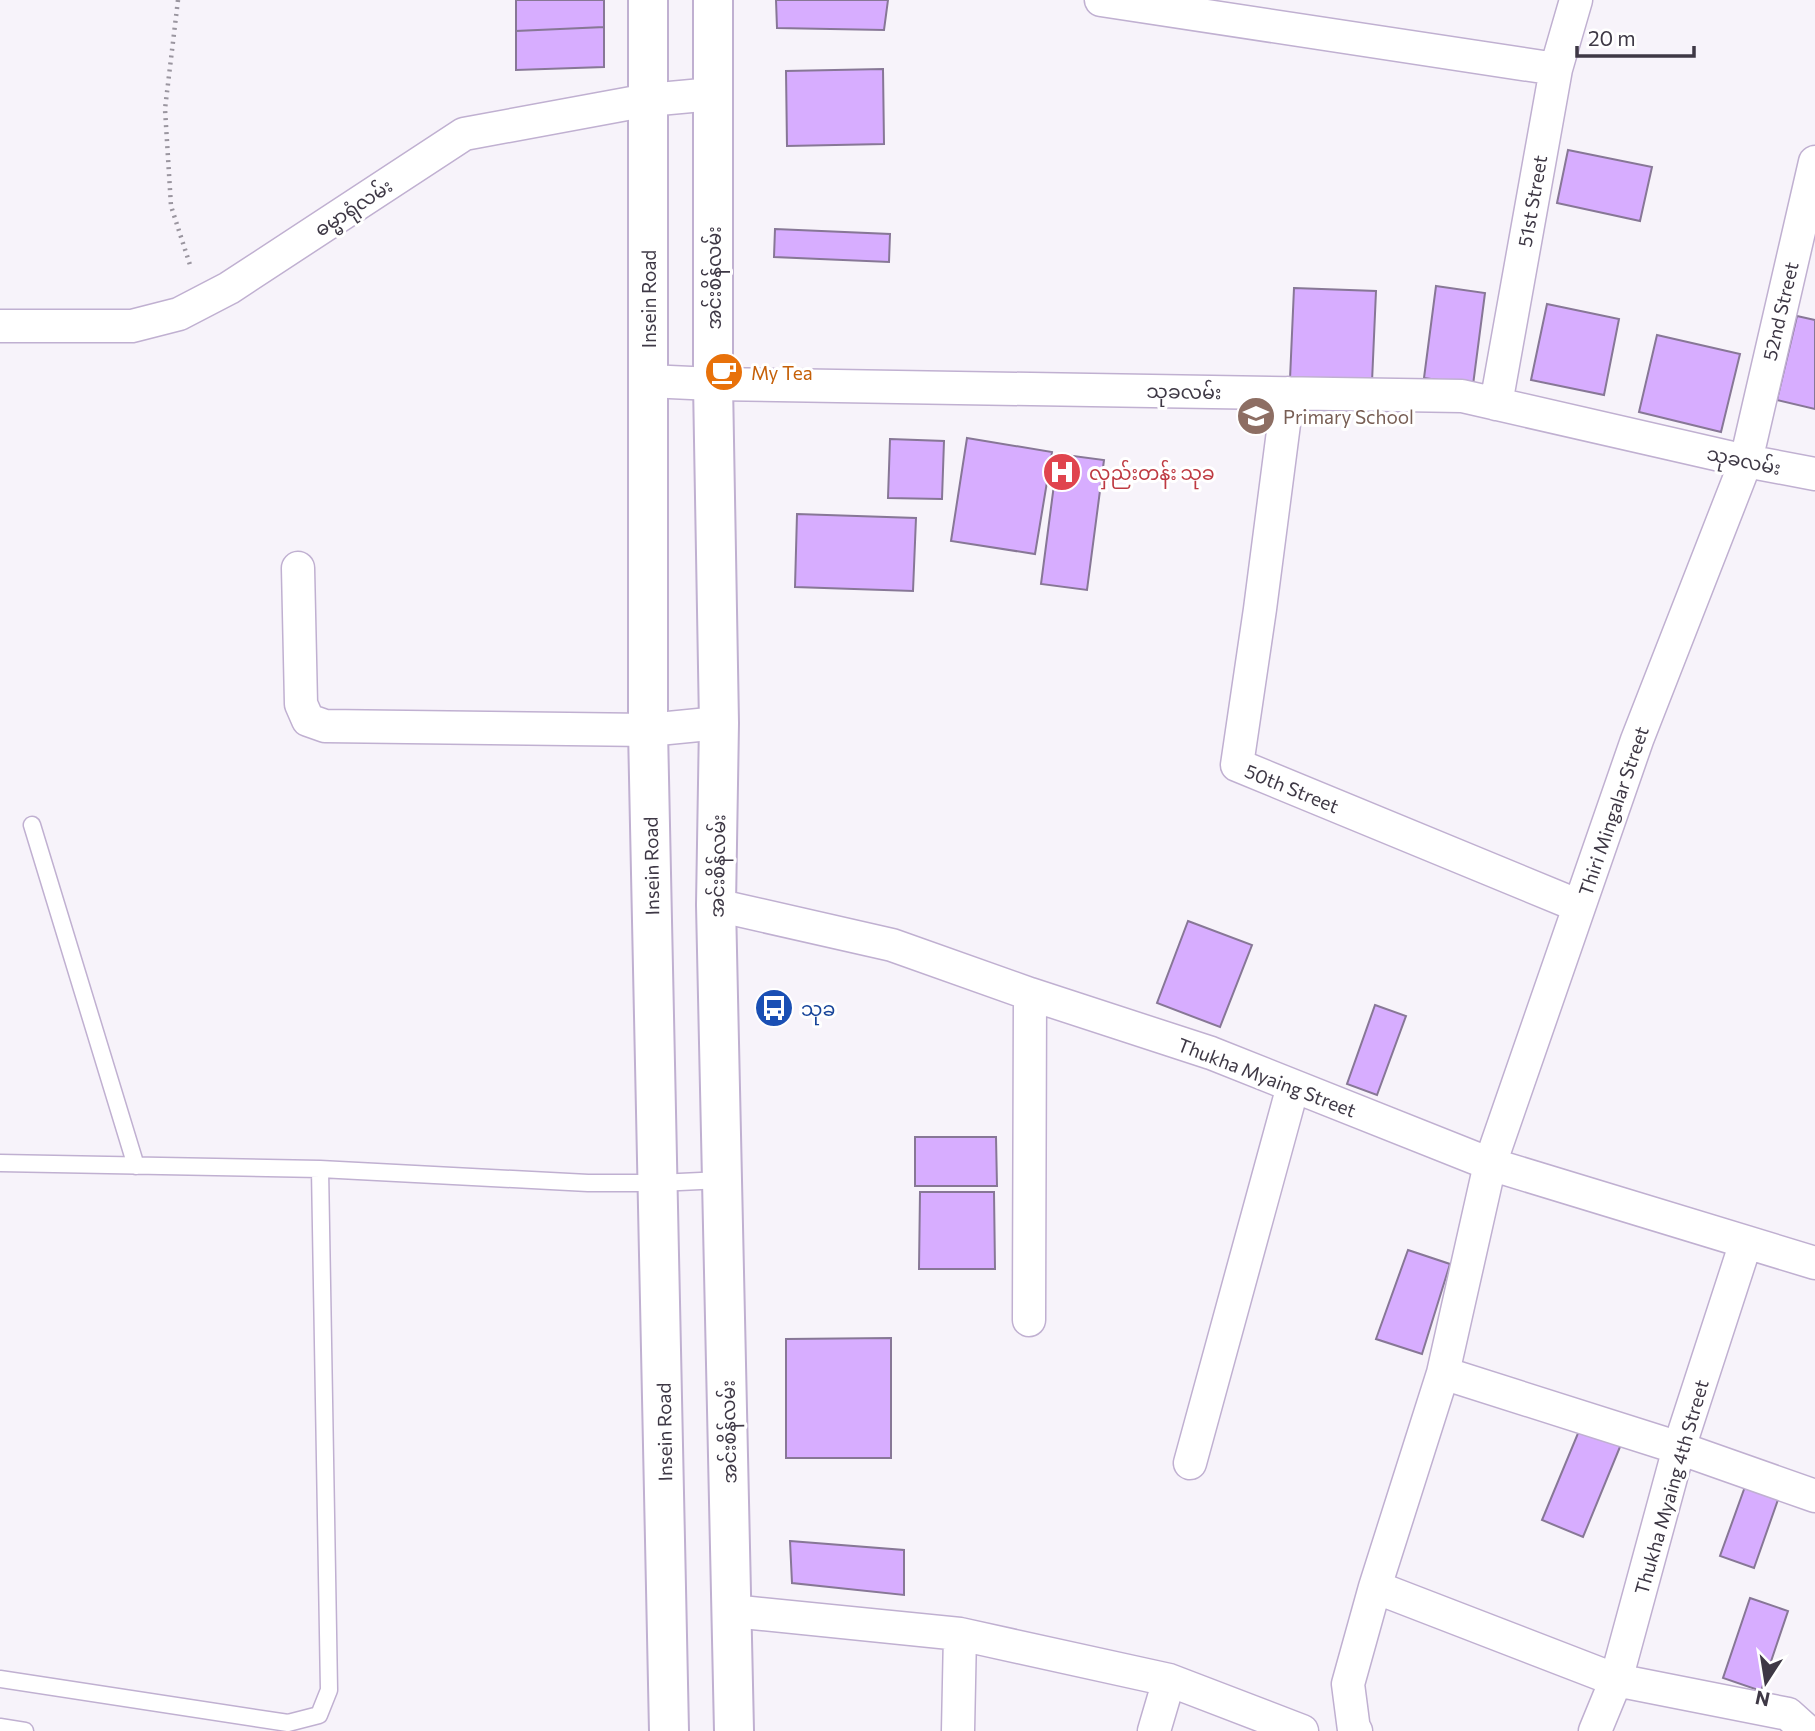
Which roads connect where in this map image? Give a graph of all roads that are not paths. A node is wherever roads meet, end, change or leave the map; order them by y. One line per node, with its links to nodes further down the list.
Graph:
1 (648, 0): 8 (main road, Insein Road)
2 (713, 0): 7 (main road, အင်းစိန်လမ်း)
3 (1101, 0): 5 (street)
4 (1576, 0): 6 (street, 51st Street)
5 (1252, 11): 6 (street)
6 (1556, 69): 14 (street, 51st Street)
7 (713, 94): 8 (street, ဓမ္မာရုံလမ်း); 12 (main road, အင်းစိန်လမ်း)
8 (648, 100): 10 (street, ဓမ္မာရုံလမ်း); 11 (main road, Insein Road)
9 (1815, 162): 15 (street, 52nd Street)
10 (0, 326)
11 (648, 381): 12 (street, သုခလမ်း); 19 (main road, Insein Road)
12 (713, 384): 13 (street, သုခလမ်း); 18 (main road, အင်းစိန်လမ်း)
13 (1288, 393): 14 (street, သုခလမ်း); 22 (street, 50th Street)
14 (1496, 404): 15 (street, သုခလမ်း)
15 (1746, 461): 16 (street, သုခလမ်း); 22 (street, Thiri Mingalar Street)
16 (1815, 474)
17 (298, 568): 19 (street)
18 (719, 723): 19 (street); 21 (main road, အင်းစိန်လမ်း)
19 (648, 730): 30 (main road, Insein Road)
20 (32, 825): 27 (lane)
21 (716, 905): 23 (street, Thukha Myaing Street); 29 (main road, အင်းစိန်လမ်း)
22 (1579, 906): 26 (street, Thiri Mingalar Street)
23 (1030, 994): 24 (street, Thukha Myaing Street); 33 (street)
24 (1293, 1086): 26 (street, Thukha Myaing Street); 36 (street)
25 (0, 1163): 27 (lane)
26 (1490, 1164): 31 (street, Thukha Myaing Street); 34 (street, Thiri Mingalar Street)
27 (136, 1166): 28 (lane)
28 (320, 1170): 30 (lane); 41 (lane)
29 (723, 1180): 30 (lane); 39 (main road, အင်းစိန်လမ်း)
30 (658, 1183): 46 (main road, Insein Road)
31 (1746, 1242): 32 (street, Thukha Myaing Street); 35 (street, Thukha Myaing 4th Street)
32 (1815, 1263)
33 (1029, 1320)
34 (1443, 1373): 35 (street); 38 (street, Thiri Mingalar Street)
35 (1679, 1448): 37 (street); 43 (street, Thukha Myaing 4th Street)
36 (1190, 1463)
37 (1815, 1496)
38 (1375, 1587): 43 (street); 51 (street, Thiri Mingalar Street)
39 (732, 1611): 40 (street); 47 (main road, အင်းစိန်လမ်း)
40 (960, 1633): 42 (street); 48 (street)
41 (0, 1679)
42 (1169, 1680): 49 (street); 50 (street)
43 (1616, 1680): 52 (street, Thukha Myaing 4th Street); 53 (street)
44 (0, 1727): 45 (lane)
45 (25, 1731)
46 (669, 1731)
47 (734, 1731)
48 (958, 1731)
49 (1154, 1731)
50 (1302, 1731)
51 (1356, 1731)
52 (1595, 1731)
53 (1807, 1731)

